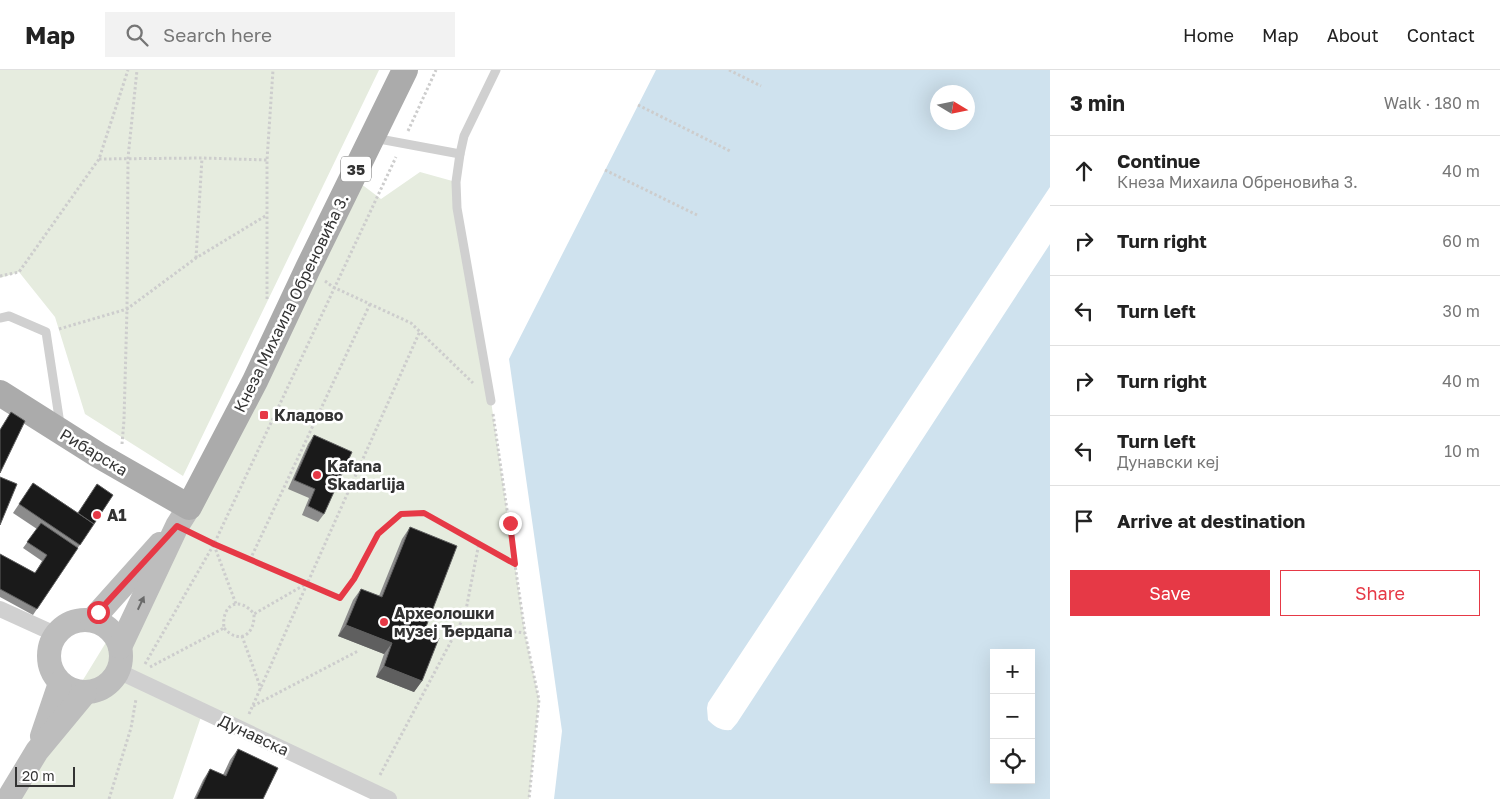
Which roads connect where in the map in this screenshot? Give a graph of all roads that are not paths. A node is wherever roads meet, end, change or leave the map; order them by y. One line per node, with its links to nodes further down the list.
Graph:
1 (405, 70): 3 (main road, Кнеза Михаила Обреновића 3. / 35)
2 (496, 70): 4 (lane)
3 (372, 138): 4 (lane); 9 (main road, Кнеза Михаила Обреновића 3. / 35)
4 (460, 154): 7 (lane)
5 (0, 318): 8 (lane)
6 (0, 393): 8 (main road, Рибарска)
7 (491, 402)
8 (61, 432): 9 (main road, Рибарска)
9 (183, 517): 11 (main road, Кнеза Михаила Обреновића 3.); 13 (main road, Кнеза Михаила Обреновића 3., one-way to 9)
10 (0, 609): 12 (street)
11 (92, 620): 12 (main road); 13 (main road)
12 (55, 634): 15 (main road)
13 (120, 647): 14 (main road)
14 (133, 675): 16 (main road); 19 (street, Дунавска)
15 (60, 683): 16 (main road); 17 (main road)
16 (85, 692): 17 (main road)
17 (37, 751): 18 (main road)
18 (8, 799)
19 (389, 799)

